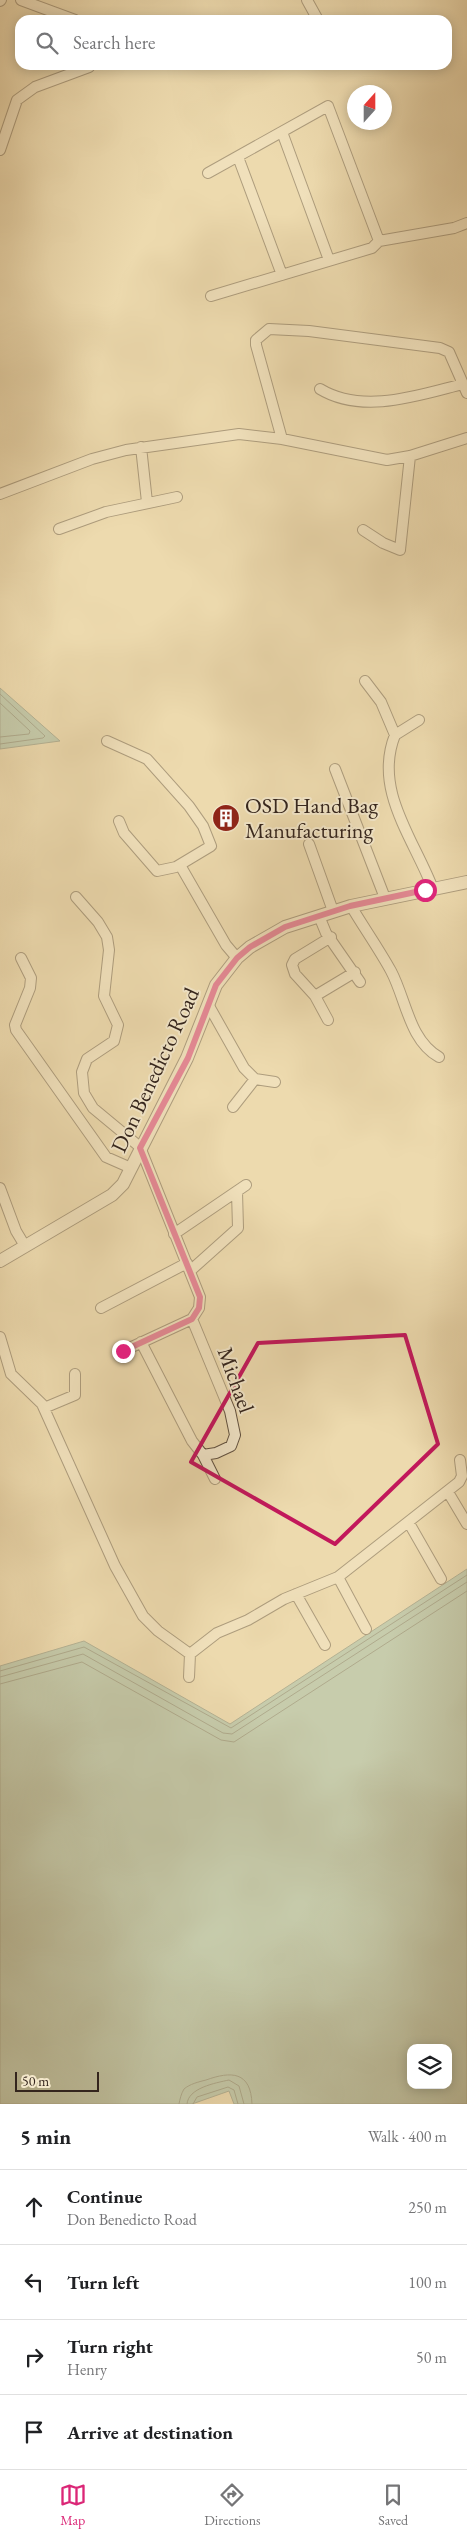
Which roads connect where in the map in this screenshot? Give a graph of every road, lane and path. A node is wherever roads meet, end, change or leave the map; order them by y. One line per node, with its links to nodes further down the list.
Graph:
1 (20, 0): 3 (street)
2 (307, 0): 4 (street)
3 (61, 15)
4 (315, 15)
5 (81, 70): 7 (street)
6 (282, 132): 8 (street); 13 (street); 14 (street)
7 (0, 150)
8 (238, 156): 9 (street); 15 (street)
9 (208, 173)
10 (467, 223): 11 (street)
11 (454, 228): 12 (street); 13 (street)
12 (467, 230)
13 (379, 241): 14 (street)
14 (329, 260): 15 (street)
15 (282, 275): 16 (street)
16 (210, 296)
17 (465, 388): 18 (street); 20 (street)
18 (320, 389)
19 (467, 438): 22 (street)
20 (282, 439): 21 (street); 22 (street)
21 (141, 447): 23 (street); 25 (street)
22 (410, 456): 27 (street)
23 (0, 494)
24 (177, 497): 25 (street)
25 (147, 502): 26 (street)
26 (59, 529)
27 (363, 530)
28 (364, 681): 30 (street)
29 (419, 720): 30 (street)
30 (395, 735): 37 (street)
31 (107, 740): 35 (street)
32 (335, 769): 39 (street)
33 (119, 821): 35 (street)
34 (309, 844): 41 (street)
35 (180, 865): 45 (street)
36 (467, 882): 37 (street, Don Benedicto Road)
37 (433, 889): 39 (street, Don Benedicto Road)
38 (76, 897): 55 (street)
39 (385, 898): 40 (street, Don Benedicto Road)
40 (350, 906): 41 (street, Don Benedicto Road); 51 (street)
41 (333, 911): 42 (street, Don Benedicto Road)
42 (319, 916): 43 (street); 45 (street, Don Benedicto Road)
43 (331, 937): 46 (street); 48 (street)
44 (21, 958): 56 (street)
45 (237, 958): 49 (street, Don Benedicto Road)
46 (355, 972): 47 (street); 48 (street)
47 (360, 982)
48 (315, 996): 50 (street)
49 (209, 1006): 52 (street); 55 (street, Don Benedicto Road)
50 (328, 1020)
51 (439, 1057)
52 (255, 1079): 53 (street); 54 (street)
53 (275, 1082)
54 (233, 1107)
55 (140, 1148): 56 (street, Don Benedicto Road); 60 (street)
56 (131, 1168): 61 (street, Don Benedicto Road)
57 (246, 1185): 59 (street)
58 (0, 1188): 61 (street)
59 (237, 1192): 60 (street); 63 (street)
60 (174, 1234): 63 (street)
61 (25, 1246): 62 (street, Don Benedicto Road)
62 (0, 1261)
63 (189, 1267): 64 (street); 65 (street)
64 (101, 1308)
65 (192, 1319): 67 (street); 71 (street, Michael)
66 (0, 1337): 70 (street)
67 (141, 1342): 68 (street); 71 (street)
68 (123, 1351)
69 (75, 1374): 70 (street)
70 (44, 1408): 82 (street)
71 (203, 1455): 73 (street)
72 (460, 1460): 74 (street)
73 (215, 1479)
74 (448, 1492): 75 (street); 76 (street)
75 (409, 1523): 77 (street); 78 (street)
76 (467, 1524)
77 (338, 1577): 79 (street); 80 (street)
78 (441, 1579)
79 (296, 1594): 81 (street); 82 (street)
80 (366, 1629)
81 (325, 1645)
82 (190, 1654): 83 (street)
83 (189, 1676)

